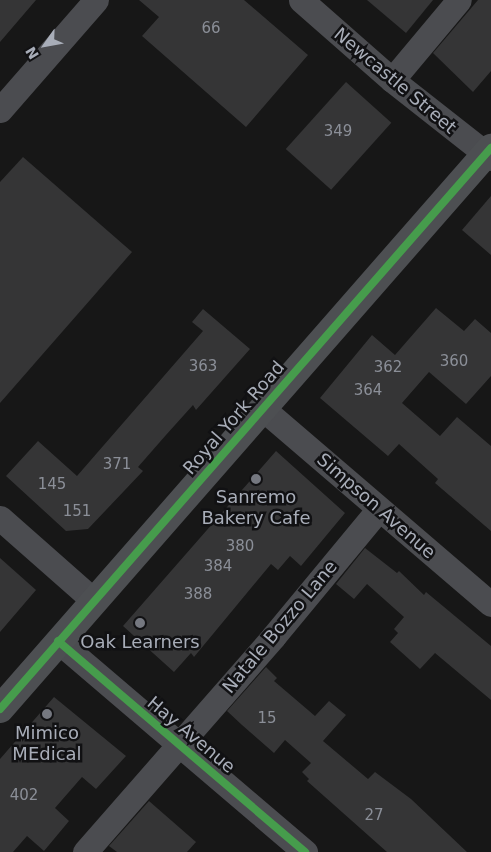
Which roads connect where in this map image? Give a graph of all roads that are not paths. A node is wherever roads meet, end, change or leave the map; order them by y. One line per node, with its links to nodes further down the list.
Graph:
1 (96, 0): 5 (street)
2 (301, 0): 4 (street, Newcastle Street)
3 (459, 0): 4 (street)
4 (392, 80): 6 (street, Newcastle Street)
5 (0, 110)
6 (489, 153): 7 (main road, Royal York Road)
7 (262, 408): 8 (street, Simpson Avenue); 10 (main road, Royal York Road)
8 (380, 509): 11 (street, Simpson Avenue); 14 (street, Natale Bozzo Lane)
9 (0, 518): 10 (street)
10 (94, 601): 12 (main road, Royal York Road)
11 (491, 604)
12 (58, 641): 13 (main road, Royal York Road); 14 (street, Hay Avenue)
13 (0, 708)
14 (180, 745): 15 (street, Natale Bozzo Lane); 16 (street, Hay Avenue)
15 (85, 852)
16 (305, 852)

